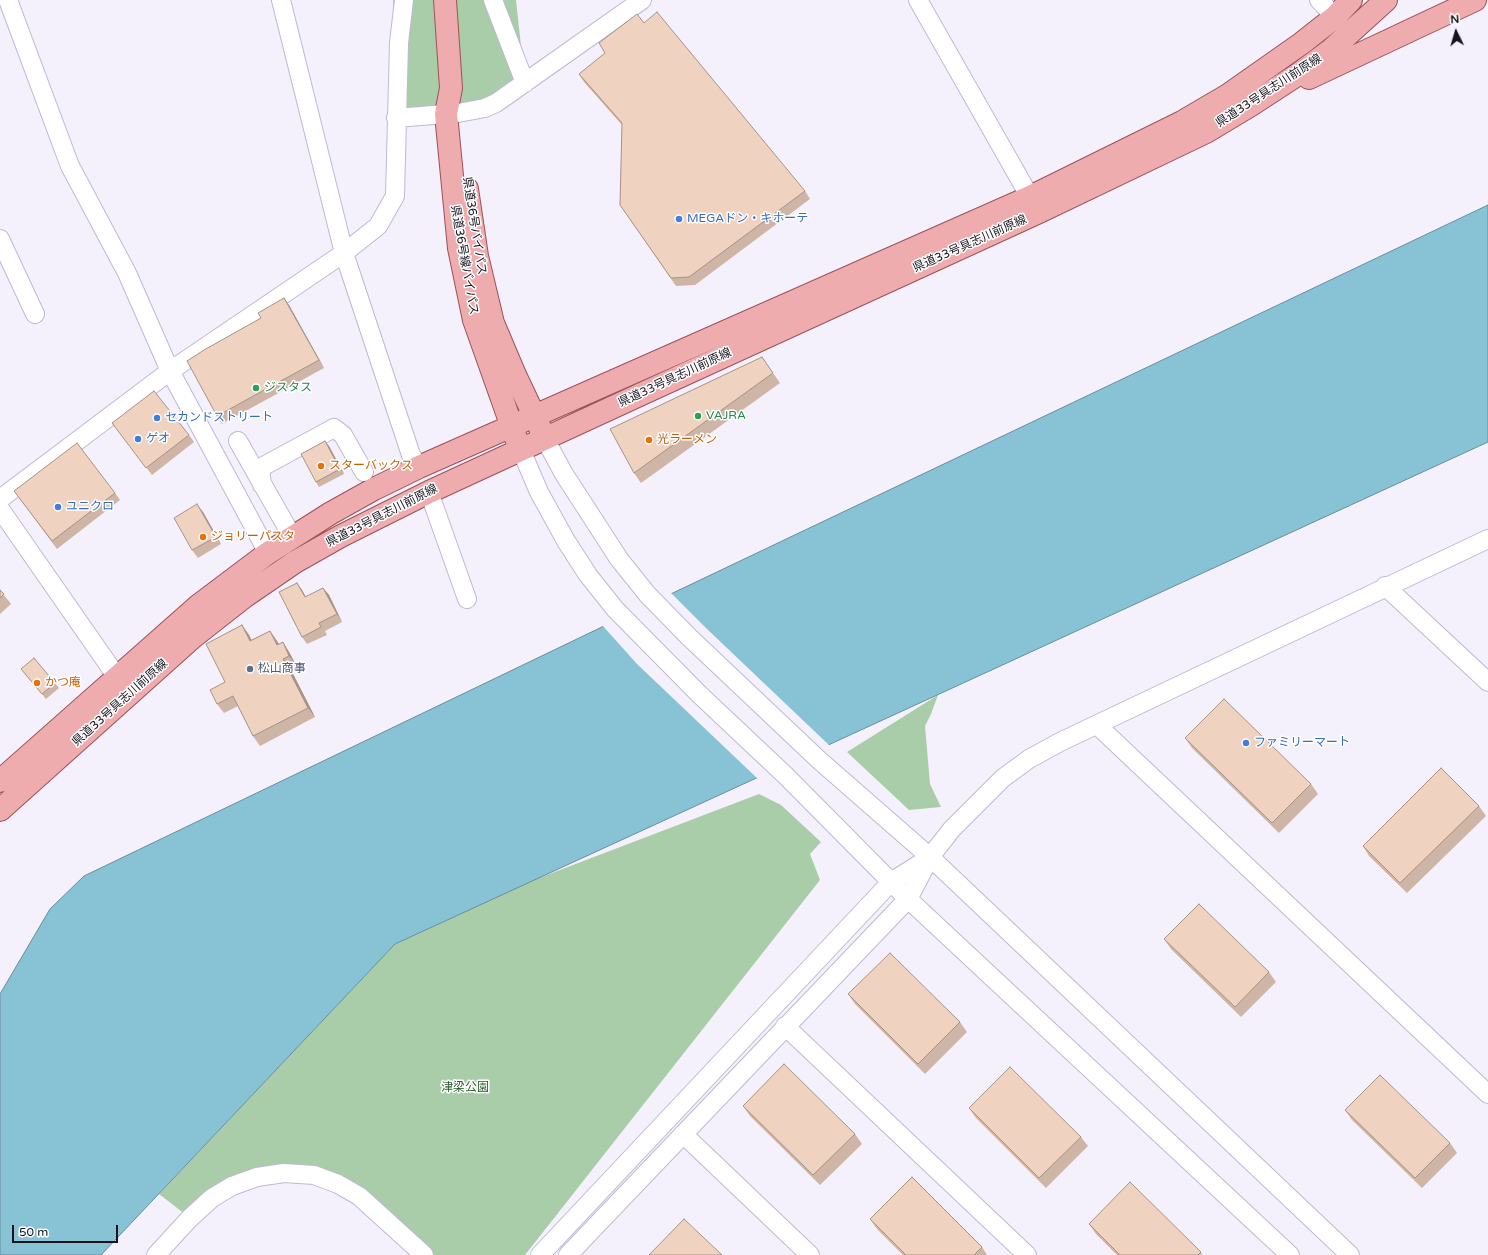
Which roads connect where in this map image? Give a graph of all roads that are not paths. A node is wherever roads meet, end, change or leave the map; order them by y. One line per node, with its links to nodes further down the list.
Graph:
1 (8, 0): 22 (street)
2 (281, 0): 19 (street)
3 (404, 0): 16 (street)
4 (445, 0): 14 (main road, 県道36号線バイパス)
5 (493, 0): 13 (street)
6 (642, 0): 13 (street)
7 (918, 0): 17 (street)
8 (1319, 0): 12 (street)
9 (1351, 0): 12 (main road, 県道33号具志川前原線)
10 (1386, 0): 15 (main road, 県道33号具志川前原線)
11 (1475, 0): 15 (main road)
12 (1335, 17): 17 (main road, 県道33号具志川前原線)
13 (525, 82): 14 (street)
14 (453, 105): 16 (street); 21 (main road, 県道36号バイパス); 24 (main road, 県道36号線バイパス)
15 (1251, 105): 25 (main road, 県道33号具志川前原線)
16 (396, 118): 19 (street)
17 (1030, 197): 23 (main road, 県道33号具志川前原線)
18 (0, 239): 20 (street)
19 (344, 253): 22 (street); 28 (street)
20 (34, 314)
21 (493, 323): 23 (main road, 県道36号線バイパス)
22 (170, 371): 32 (street); 36 (street)
23 (534, 416): 24 (main road, 県道33号具志川前原線); 25 (main road)
24 (511, 427): 27 (main road); 28 (main road, 県道33号具志川前原線)
25 (545, 439): 27 (main road, 県道33号具志川前原線); 44 (street)
26 (238, 441): 30 (street)
27 (520, 450): 31 (main road, 県道33号具志川前原線); 45 (street)
28 (419, 467): 34 (main road, 県道33号具志川前原線)
29 (364, 472): 30 (street)
30 (262, 485): 34 (street)
31 (430, 492): 38 (street); 43 (main road, 県道33号具志川前原線)
32 (0, 499)
33 (0, 508): 39 (street)
34 (293, 538): 36 (main road, 県道33号具志川前原線)
35 (1488, 539): 37 (street)
36 (268, 554): 39 (main road, 県道33号具志川前原線)
37 (1386, 586): 40 (street); 41 (street)
38 (467, 599)
39 (117, 677): 42 (main road, 県道33号具志川前原線)
40 (1488, 682)
41 (1097, 725): 44 (street); 48 (street)
42 (0, 781)
43 (0, 810)
44 (930, 857): 45 (street); 46 (street); 57 (street)
45 (891, 882): 46 (street); 52 (street)
46 (908, 899): 47 (street); 56 (street)
47 (785, 1026): 49 (street); 55 (street)
48 (1488, 1094)
49 (683, 1134): 53 (street); 54 (street)
50 (156, 1255): 51 (street)
51 (424, 1255)
52 (540, 1255)
53 (568, 1255)
54 (810, 1255)
55 (1027, 1255)
56 (1290, 1255)
57 (1350, 1255)

